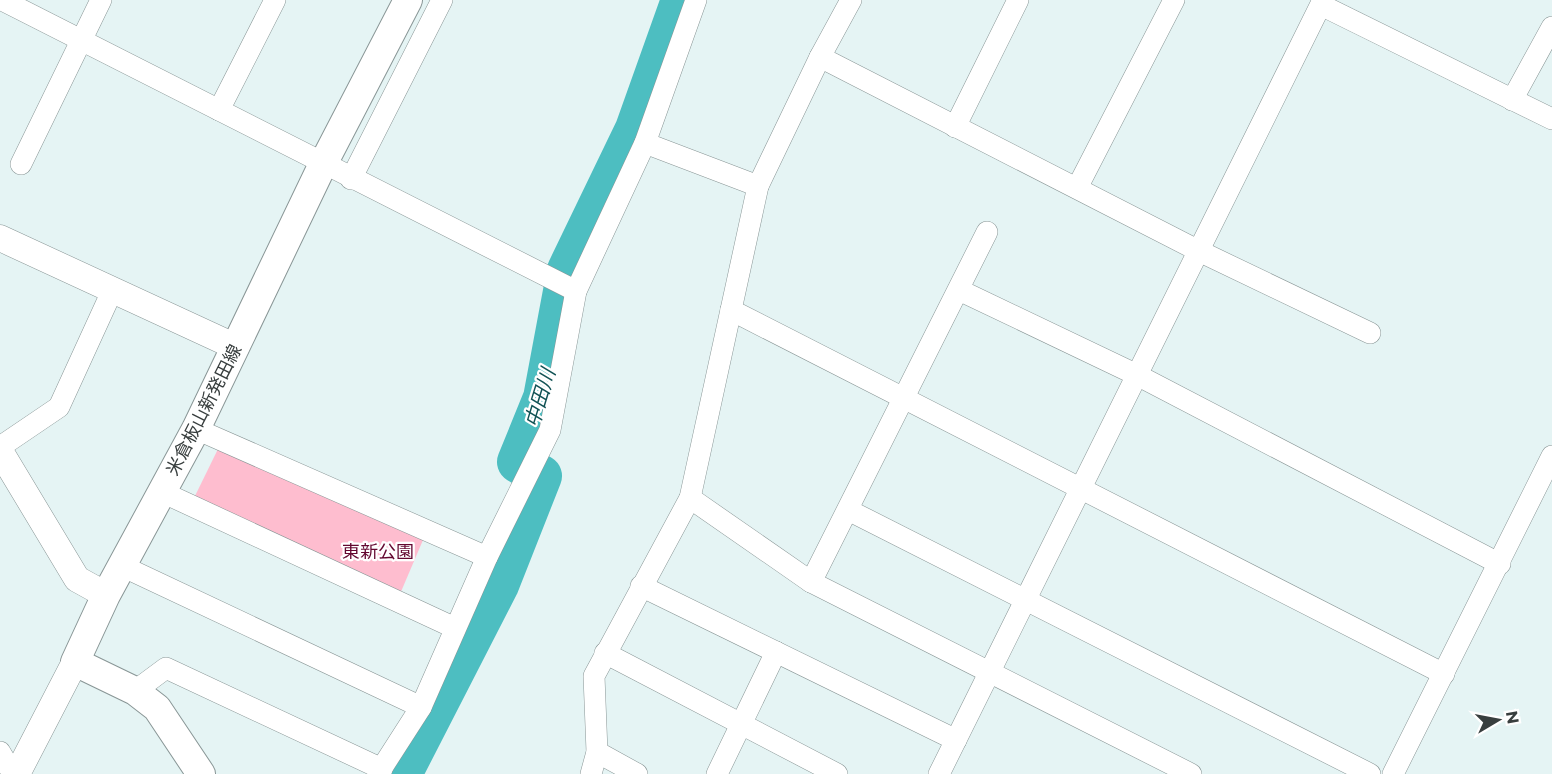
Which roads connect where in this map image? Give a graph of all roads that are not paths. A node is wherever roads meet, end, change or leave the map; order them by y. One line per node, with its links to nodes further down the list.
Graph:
1 (2, 0): 12 (street)
2 (101, 0): 12 (street)
3 (275, 0): 15 (street)
4 (408, 0): 20 (main road, 米倉板山新発田線)
5 (442, 0): 21 (street)
6 (696, 0): 18 (street)
7 (851, 0): 13 (street)
8 (1018, 0): 17 (street)
9 (1174, 0): 23 (street)
10 (1322, 3): 14 (street); 26 (street)
11 (1552, 27): 14 (street)
12 (81, 40): 15 (street); 19 (street)
13 (820, 57): 17 (street); 22 (street)
14 (1512, 100): 16 (street)
15 (219, 110): 20 (street)
16 (1552, 119)
17 (956, 126): 23 (street)
18 (645, 143): 22 (street); 29 (street)
19 (21, 164)
20 (323, 164): 21 (street); 32 (main road, 米倉板山新発田線)
21 (351, 179): 29 (street)
22 (758, 186): 30 (street)
23 (1077, 189): 26 (street)
24 (987, 232): 28 (street)
25 (0, 238): 27 (street)
26 (1199, 251): 31 (street); 33 (street)
27 (113, 289): 32 (street); 36 (street)
28 (959, 290): 33 (street); 34 (street)
29 (576, 291): 42 (street)
30 (730, 310): 34 (street); 40 (street)
31 (1370, 333)
32 (236, 347): 35 (main road, 米倉板山新発田線)
33 (1137, 375): 38 (street); 43 (street)
34 (905, 399): 38 (street); 41 (street)
35 (196, 429): 39 (main road, 米倉板山新発田線); 42 (street)
36 (0, 449): 47 (street)
37 (1552, 456): 43 (street)
38 (1081, 488): 48 (street); 54 (street)
39 (162, 492): 44 (main road, 米倉板山新発田線); 49 (street)
40 (690, 498): 45 (street); 46 (street)
41 (848, 510): 45 (street); 48 (street)
42 (487, 558): 49 (street)
43 (1500, 564): 54 (street)
44 (122, 566): 47 (main road, 米倉板山新発田線); 56 (street)
45 (811, 582): 53 (street)
46 (641, 586): 50 (street); 51 (street)
47 (106, 595): 52 (main road, 米倉板山新発田線)
48 (1025, 600): 53 (street); 70 (street)
49 (454, 628): 56 (street)
50 (776, 652): 57 (street); 58 (street)
51 (605, 653): 57 (street); 60 (street)
52 (75, 662): 55 (main road); 62 (street)
53 (990, 672): 58 (street); 69 (street)
54 (1444, 674): 71 (street)
55 (135, 691): 61 (street); 63 (main road)
56 (421, 707): 61 (street)
57 (741, 724): 66 (street); 67 (street)
58 (956, 740): 68 (street)
59 (0, 752): 62 (street)
60 (597, 752): 64 (street); 65 (street)
61 (380, 772)
62 (15, 774)
63 (201, 774)
64 (591, 774)
65 (637, 774)
66 (717, 774)
67 (837, 774)
68 (939, 774)
69 (1191, 774)
70 (1370, 774)
71 (1393, 774)

